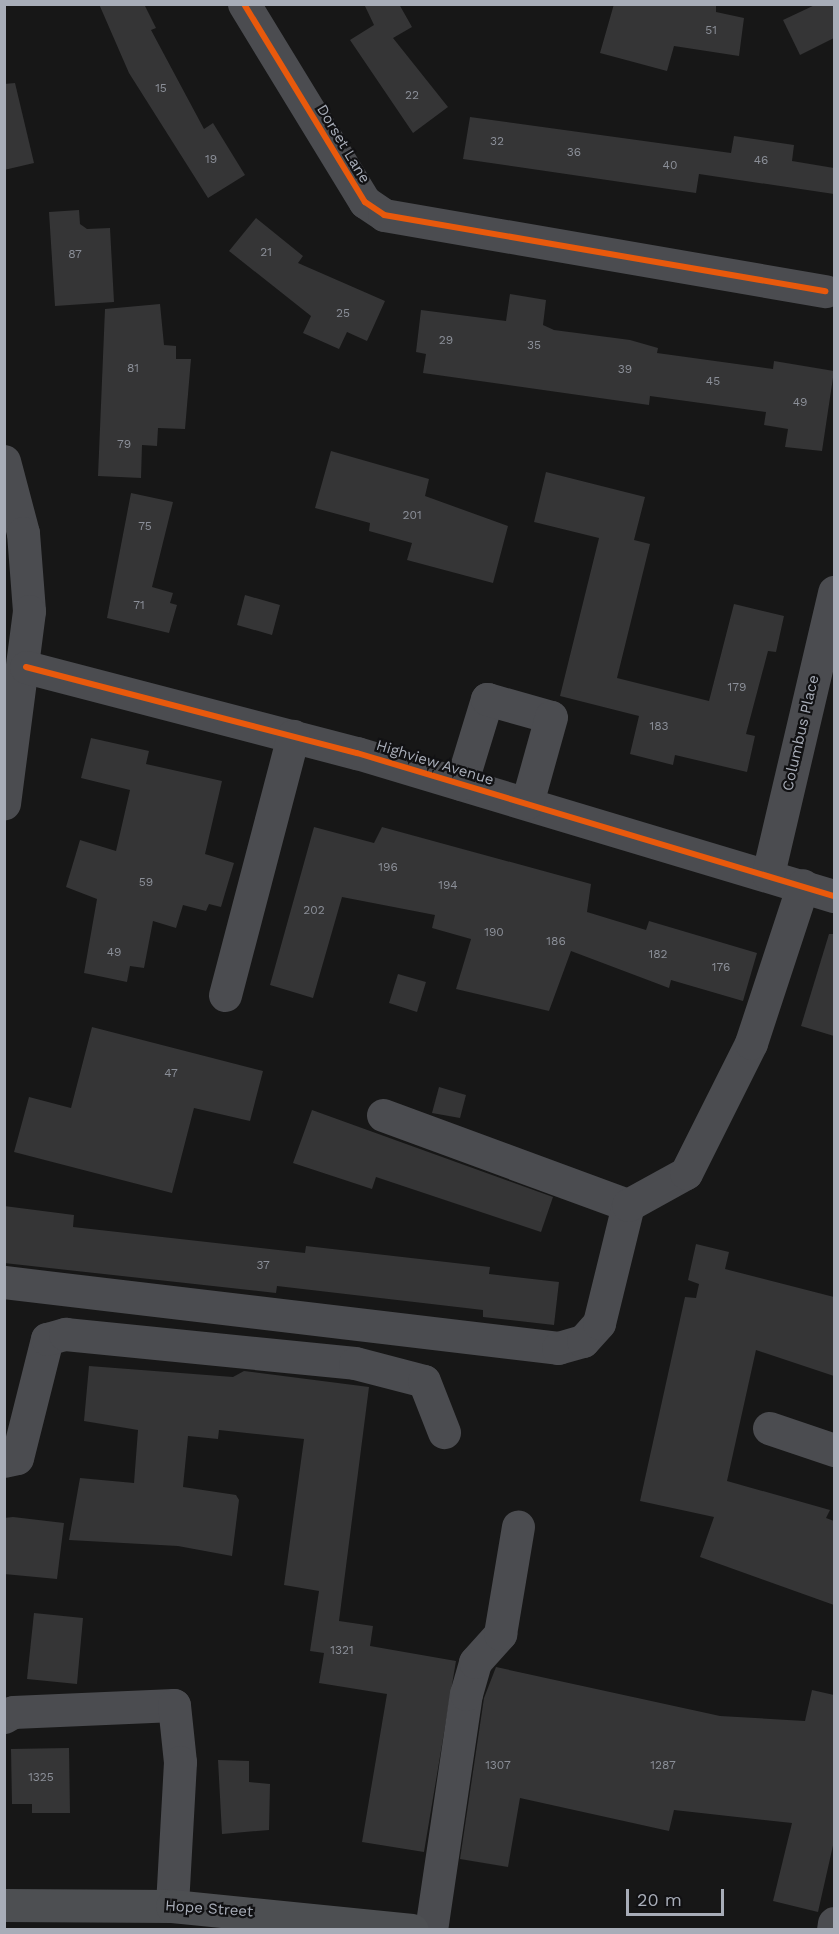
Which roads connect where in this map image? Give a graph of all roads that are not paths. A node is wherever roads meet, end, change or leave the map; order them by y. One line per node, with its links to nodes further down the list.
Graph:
1 (244, 4): 2 (street, Dorset Lane)
2 (825, 291)
3 (4, 461): 5 (street)
4 (834, 592): 10 (street, Columbus Place)
5 (26, 667): 6 (street, Highview Avenue); 8 (street)
6 (293, 736): 7 (street, Highview Avenue); 13 (street)
7 (461, 784): 9 (street, Highview Avenue); 9 (street)
8 (4, 802)
9 (527, 803): 10 (street, Highview Avenue)
10 (768, 874): 11 (street, Highview Avenue)
11 (803, 885): 12 (street, Highview Avenue); 15 (street)
12 (834, 896)
13 (225, 995)
14 (383, 1115): 15 (street)
15 (628, 1205): 16 (street)
16 (4, 1282)
17 (769, 1428): 19 (street)
18 (444, 1432): 20 (street)
19 (834, 1450)
20 (4, 1461)
21 (518, 1526): 27 (street)
22 (4, 1717): 24 (street)
23 (4, 1905): 24 (main road, Hope Street)
24 (172, 1906): 26 (main road, Hope Street)
25 (834, 1923): 28 (street)
26 (412, 1929)
27 (431, 1929)
28 (833, 1929)

